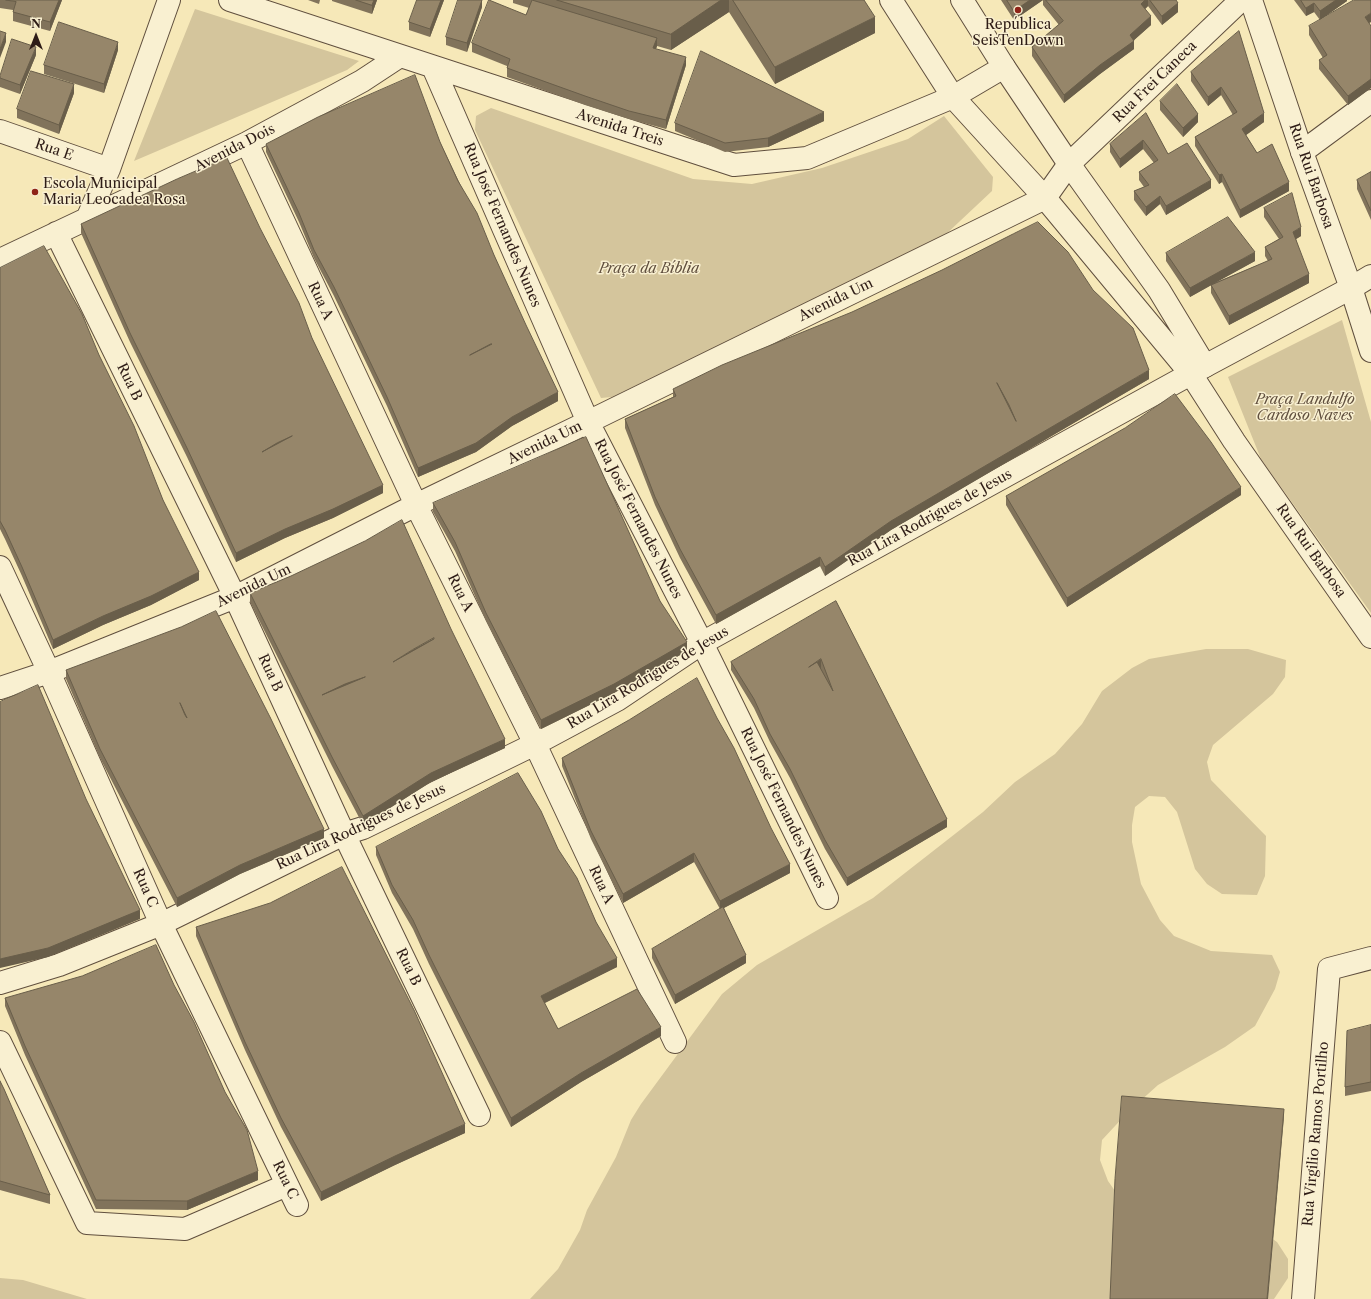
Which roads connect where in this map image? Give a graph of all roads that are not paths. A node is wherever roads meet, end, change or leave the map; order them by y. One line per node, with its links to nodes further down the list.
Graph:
1 (169, 0): 16 (street)
2 (230, 0): 7 (street, Avenida Treis)
3 (891, 0): 10 (street)
4 (962, 0): 9 (street)
5 (1241, 0): 15 (street, Rua Frei Caneca)
6 (1251, 0): 14 (street, Rua Rui Barbosa)
7 (400, 56): 8 (street, Avenida Treis); 13 (street, Avenida Dois)
8 (433, 67): 10 (street, Avenida Treis); 25 (street, Rua José Fernandes Nunes)
9 (1004, 67): 10 (street, Avenida Treis); 15 (street)
10 (952, 97): 17 (street)
11 (1371, 101): 14 (street)
12 (0, 132): 16 (street, Rua E)
13 (246, 143): 18 (street, Avenida Dois); 26 (street, Rua A)
14 (1302, 152): 22 (street, Rua Rui Barbosa)
15 (1069, 164): 17 (street, Avenida Um); 24 (street)
16 (109, 169): 18 (street)
17 (1045, 198): 24 (street); 25 (street, Avenida Um)
18 (87, 219): 19 (street, Avenida Dois)
19 (56, 233): 20 (street, Avenida Dois); 28 (street, Rua B)
20 (0, 260)
21 (1371, 276): 22 (street)
22 (1351, 288): 23 (street, Rua Rui Barbosa); 24 (street)
23 (1371, 351)
24 (1198, 370): 29 (street, Rua Rui Barbosa); 30 (street, Rua Lira Rodrigues de Jesus)
25 (588, 422): 26 (street, Avenida Um); 30 (street, Rua José Fernandes Nunes)
26 (416, 505): 28 (street, Avenida Um); 33 (street, Rua A)
27 (0, 567): 31 (street, Rua C)
28 (235, 597): 31 (street, Avenida Um); 34 (street, Rua B)
29 (1371, 637)
30 (702, 643): 33 (street, Rua Lira Rodrigues de Jesus); 35 (street, Rua José Fernandes Nunes)
31 (49, 672): 32 (street, Avenida Um); 36 (street, Rua C)
32 (0, 688)
33 (535, 744): 34 (street, Rua Lira Rodrigues de Jesus); 40 (street, Rua A)
34 (344, 834): 36 (street, Rua Lira Rodrigues de Jesus); 41 (street, Rua B)
35 (827, 898)
36 (161, 924): 38 (street, Rua Lira Rodrigues de Jesus); 42 (street, Rua C)
37 (1371, 958): 44 (street, Rua Virgilio Ramos Portilho)
38 (0, 983)
39 (0, 1042): 42 (street)
40 (675, 1042)
41 (480, 1115)
42 (287, 1185): 43 (street, Rua C)
43 (297, 1205)
44 (1303, 1299)

